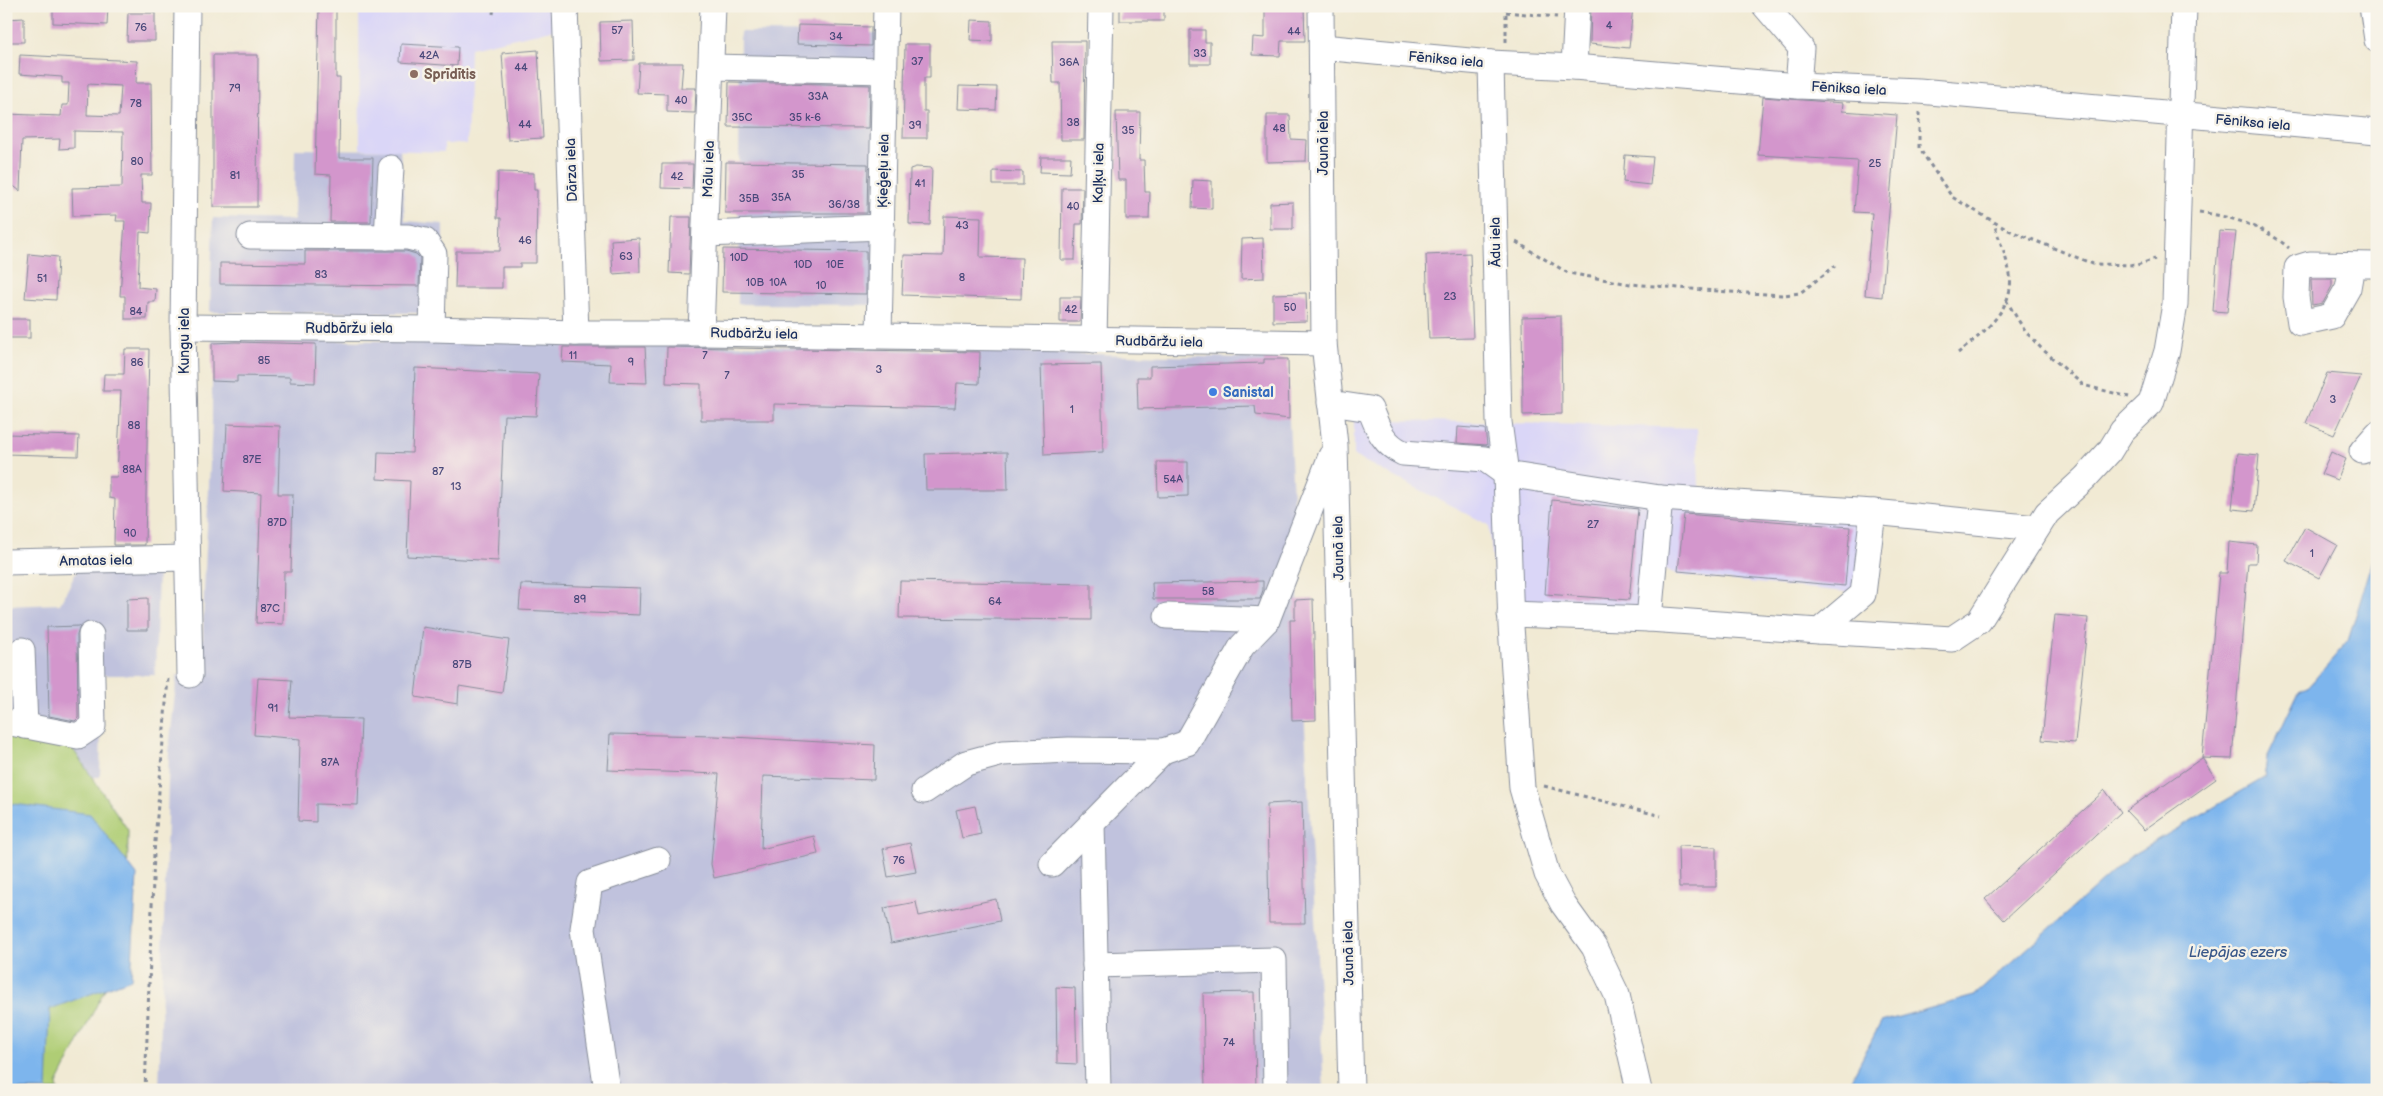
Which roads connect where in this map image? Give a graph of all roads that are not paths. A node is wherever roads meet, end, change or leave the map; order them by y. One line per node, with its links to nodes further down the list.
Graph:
1 (188, 6): 27 (street, Kungu iela)
2 (565, 6): 29 (street, Dārza iela)
3 (713, 6): 14 (street, Mālu iela)
4 (886, 6): 16 (street, Ķieģeļu iela)
5 (1102, 6): 32 (street, Kaļķu iela)
6 (1321, 6): 12 (street, Jaunā iela)
7 (1765, 6): 17 (street)
8 (2184, 6): 18 (street)
9 (2372, 6): 11 (street)
10 (1577, 12): 15 (street)
11 (2377, 40)
12 (1322, 47): 13 (street, Fēniksa iela); 33 (street, Jaunā iela)
13 (1499, 63): 15 (street, Fēniksa iela); 36 (street, Ādu iela)
14 (711, 67): 16 (street); 22 (street, Mālu iela)
15 (1574, 67): 17 (street, Fēniksa iela)
16 (885, 71): 21 (street, Ķieģeļu iela)
17 (1798, 86): 18 (street, Fēniksa iela)
18 (2180, 116): 19 (street, Fēniksa iela); 39 (street)
19 (2377, 132)
20 (391, 168): 24 (street)
21 (882, 227): 22 (street); 31 (street, Ķieģeļu iela)
22 (706, 234): 30 (street, Mālu iela)
23 (250, 236): 24 (street)
24 (387, 237): 28 (street)
25 (2377, 265): 26 (street)
26 (2352, 266): 26 (street)
27 (183, 327): 28 (street, Rudbāržu iela); 40 (street, Kungu iela)
28 (432, 329): 29 (street, Rudbāržu iela)
29 (576, 333): 30 (street, Rudbāržu iela)
30 (702, 333): 31 (street, Rudbāržu iela)
31 (879, 335): 32 (street, Rudbāržu iela)
32 (1094, 340): 33 (street, Rudbāržu iela)
33 (1324, 342): 34 (street, Jaunā iela)
34 (1330, 403): 35 (street, Jaunā iela); 36 (street)
35 (1335, 444): 45 (street); 60 (street, Jaunā iela)
36 (1506, 474): 37 (street); 42 (street, Ādu iela)
37 (1660, 498): 38 (street); 44 (street)
38 (1873, 512): 39 (street); 46 (street)
39 (2037, 528): 46 (street)
40 (186, 558): 41 (street, Amatas iela); 49 (street, Kungu iela)
41 (6, 562)
42 (1510, 614): 44 (street); 61 (street, Ādu iela)
43 (1167, 616): 45 (street)
44 (1649, 619): 46 (street)
45 (1267, 620): 51 (street)
46 (1819, 630)
47 (91, 635): 50 (street)
48 (22, 650): 50 (street)
49 (190, 669)
50 (16, 724)
51 (1163, 751): 52 (street); 53 (street)
52 (924, 791)
53 (1092, 823): 55 (street); 56 (street)
54 (658, 860): 57 (street)
55 (1052, 864)
56 (1095, 965): 58 (street); 59 (street)
57 (608, 1090)
58 (1098, 1090)
59 (1276, 1090)
60 (1351, 1090)
61 (1639, 1090)

